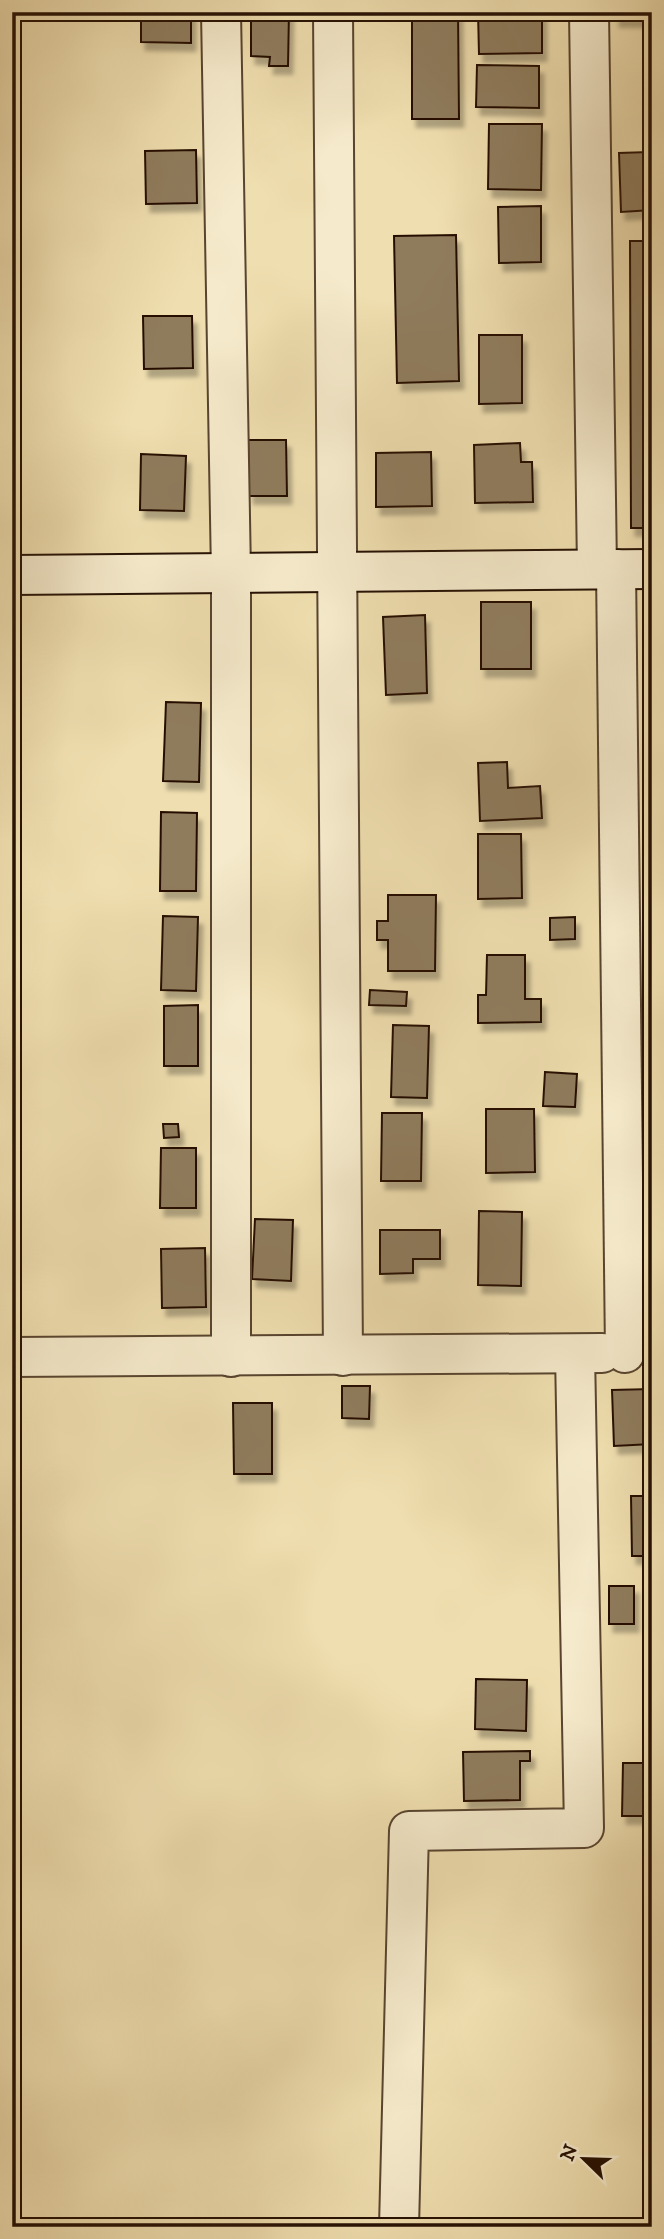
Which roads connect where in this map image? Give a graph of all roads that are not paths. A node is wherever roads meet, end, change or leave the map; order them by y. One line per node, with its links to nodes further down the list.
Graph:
1 (221, 12): 6 (street)
2 (333, 12): 5 (street)
3 (589, 12): 4 (street)
4 (622, 569): 5 (street); 8 (street)
5 (338, 572): 6 (street); 11 (street)
6 (231, 573): 7 (street); 13 (street)
7 (12, 575)
8 (638, 1264): 9 (street)
9 (638, 1353): 10 (street)
10 (575, 1354): 11 (street); 14 (street)
11 (343, 1356): 13 (street)
12 (12, 1357): 13 (street)
13 (232, 1357)
14 (399, 2227)

